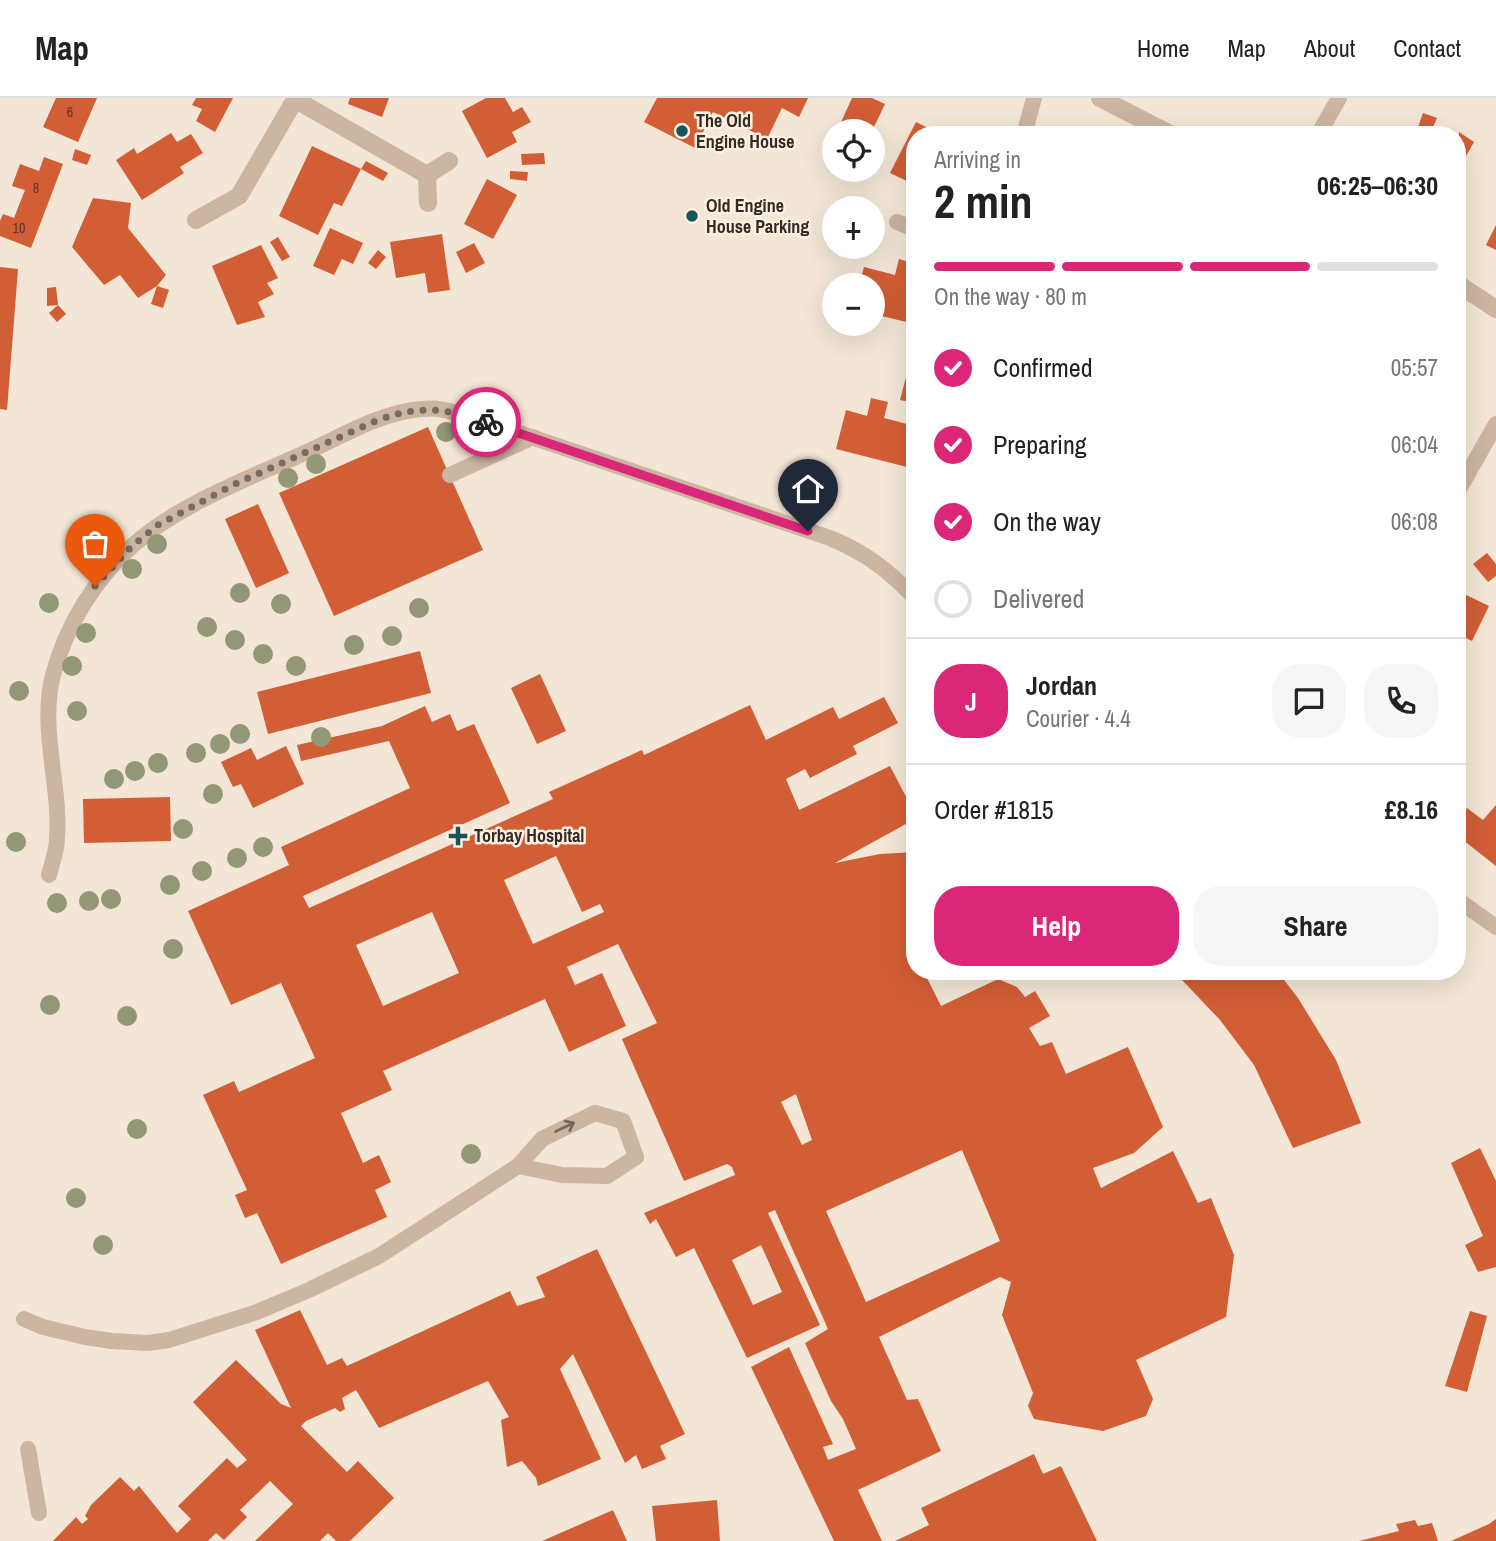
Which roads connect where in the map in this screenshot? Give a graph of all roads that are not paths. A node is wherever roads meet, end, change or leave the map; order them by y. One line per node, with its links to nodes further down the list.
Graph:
1 (1034, 98): 5 (lane)
2 (1100, 98): 6 (street)
3 (1339, 98): 7 (lane)
4 (296, 99): 9 (street); 11 (street)
5 (1026, 126)
6 (1154, 126)
7 (1323, 126)
8 (449, 161): 9 (street)
9 (427, 174): 10 (street)
10 (428, 202)
11 (195, 220)
12 (897, 222): 13 (lane)
13 (906, 226)
14 (1466, 289): 15 (street)
15 (1496, 309)
16 (1496, 424): 19 (lane)
17 (533, 438): 18 (lane); 20 (lane); 21 (lane)
18 (450, 475)
19 (1466, 477)
20 (906, 589)
21 (49, 875)
22 (1466, 906): 23 (lane)
23 (1496, 927)
24 (518, 1166): 24 (lane, one-way to 24); 25 (lane)
25 (24, 1319)
26 (28, 1449): 27 (lane)
27 (39, 1513)

